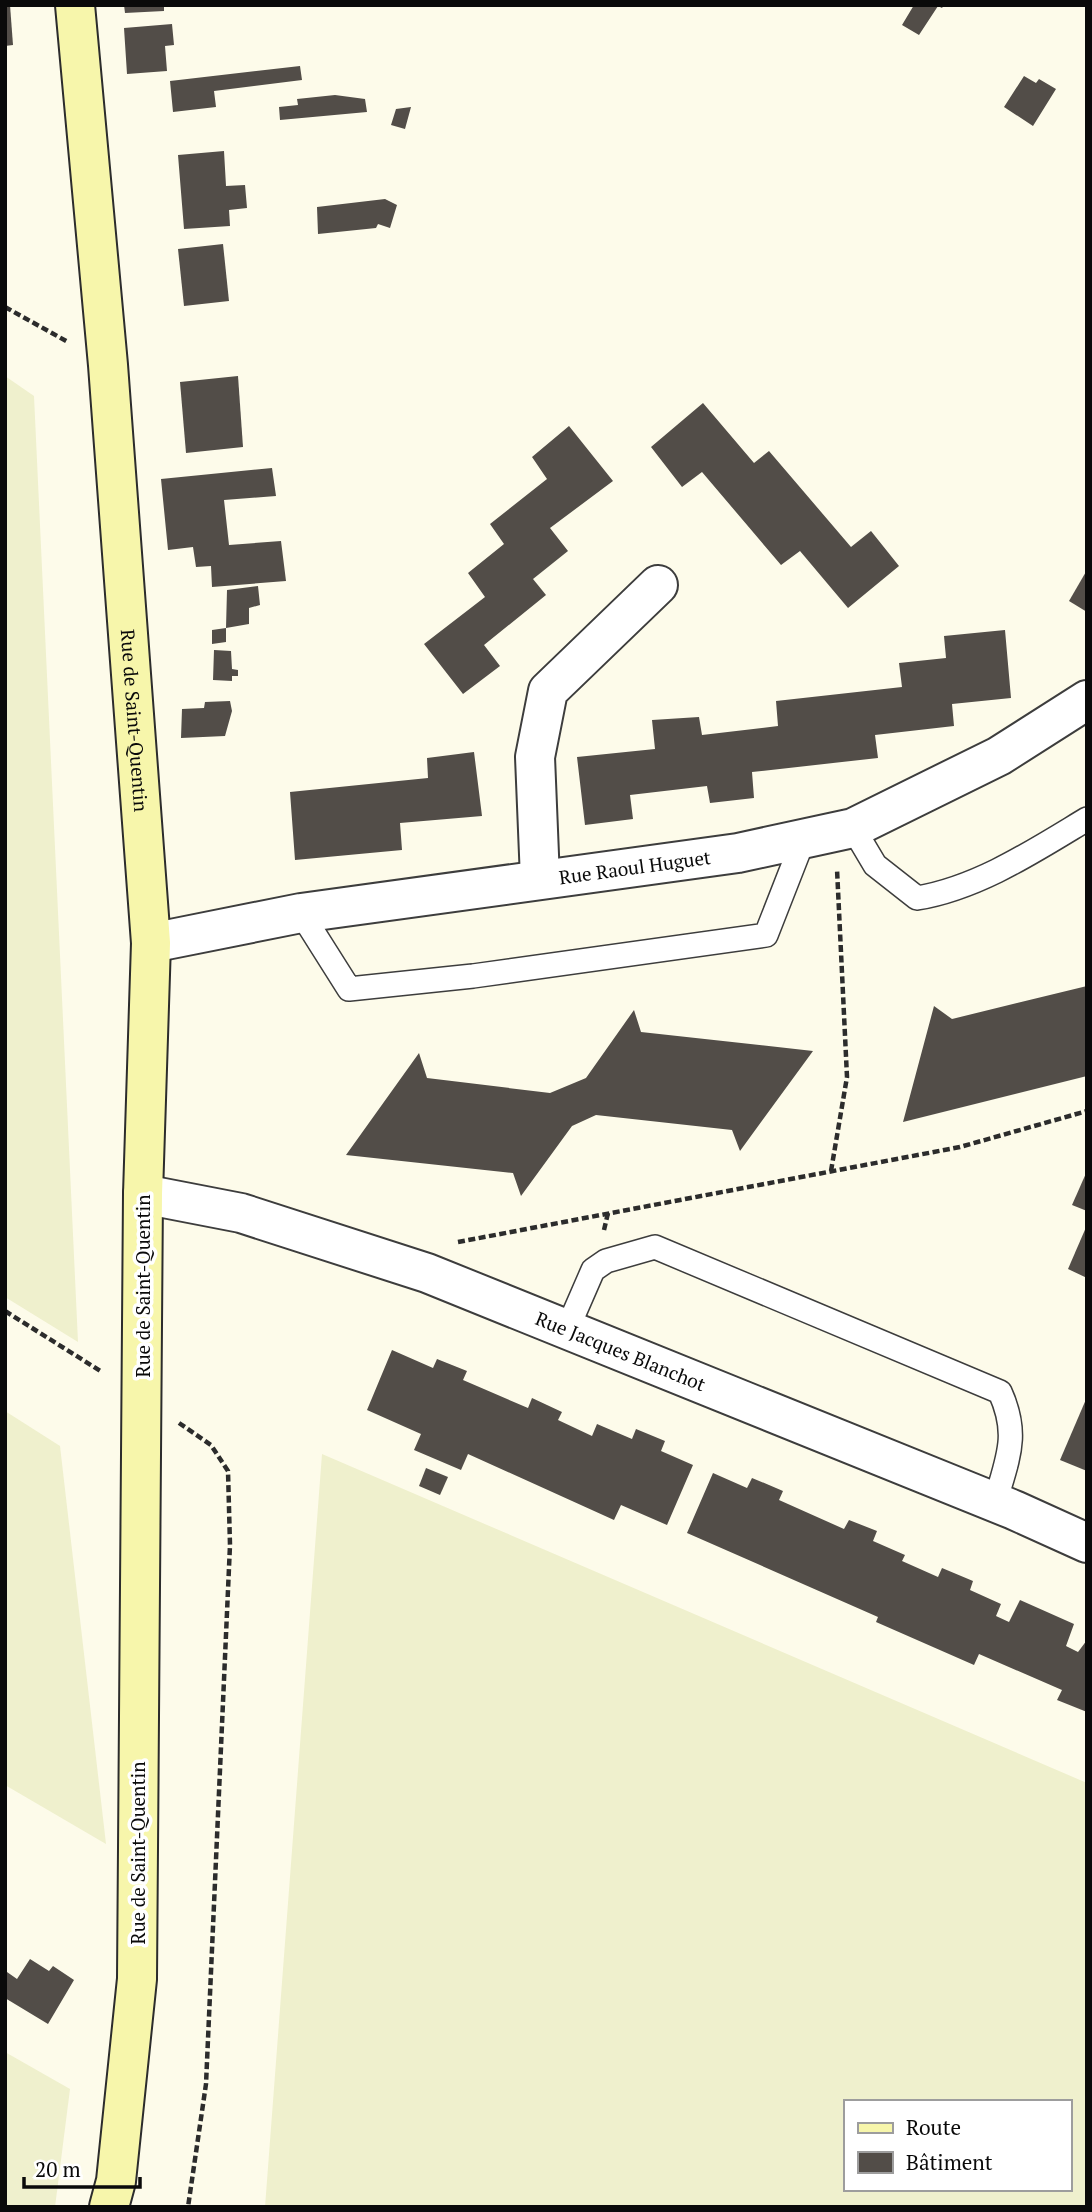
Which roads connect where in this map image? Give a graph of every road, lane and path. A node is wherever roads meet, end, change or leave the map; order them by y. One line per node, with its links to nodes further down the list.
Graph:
1 (75, 5): 3 (main road, Rue de Saint-Quentin)
2 (5, 307): 3 (path)
3 (108, 365): 10 (main road, Rue de Saint-Quentin)
4 (658, 586): 8 (street)
5 (1087, 700): 7 (street, Rue Raoul Huguet)
6 (1087, 819): 7 (lane)
7 (829, 833): 8 (street, Rue Raoul Huguet); 9 (lane); 12 (path)
8 (540, 879): 9 (street, Rue Raoul Huguet)
9 (301, 913): 10 (street, Rue Raoul Huguet)
10 (151, 943): 13 (main road, Rue de Saint-Quentin)
11 (1087, 1111): 12 (path)
12 (831, 1171): 14 (path)
13 (143, 1194): 16 (street, Rue Jacques Blanchot); 17 (main road, Rue de Saint-Quentin)
14 (445, 1244)
15 (5, 1311): 17 (path)
16 (566, 1332): 18 (street, Rue Jacques Blanchot); 18 (lane)
17 (142, 1397): 20 (main road, Rue de Saint-Quentin); 21 (path)
18 (995, 1503): 19 (street, Rue Jacques Blanchot)
19 (1087, 1543)
20 (109, 2207)
21 (188, 2207)

